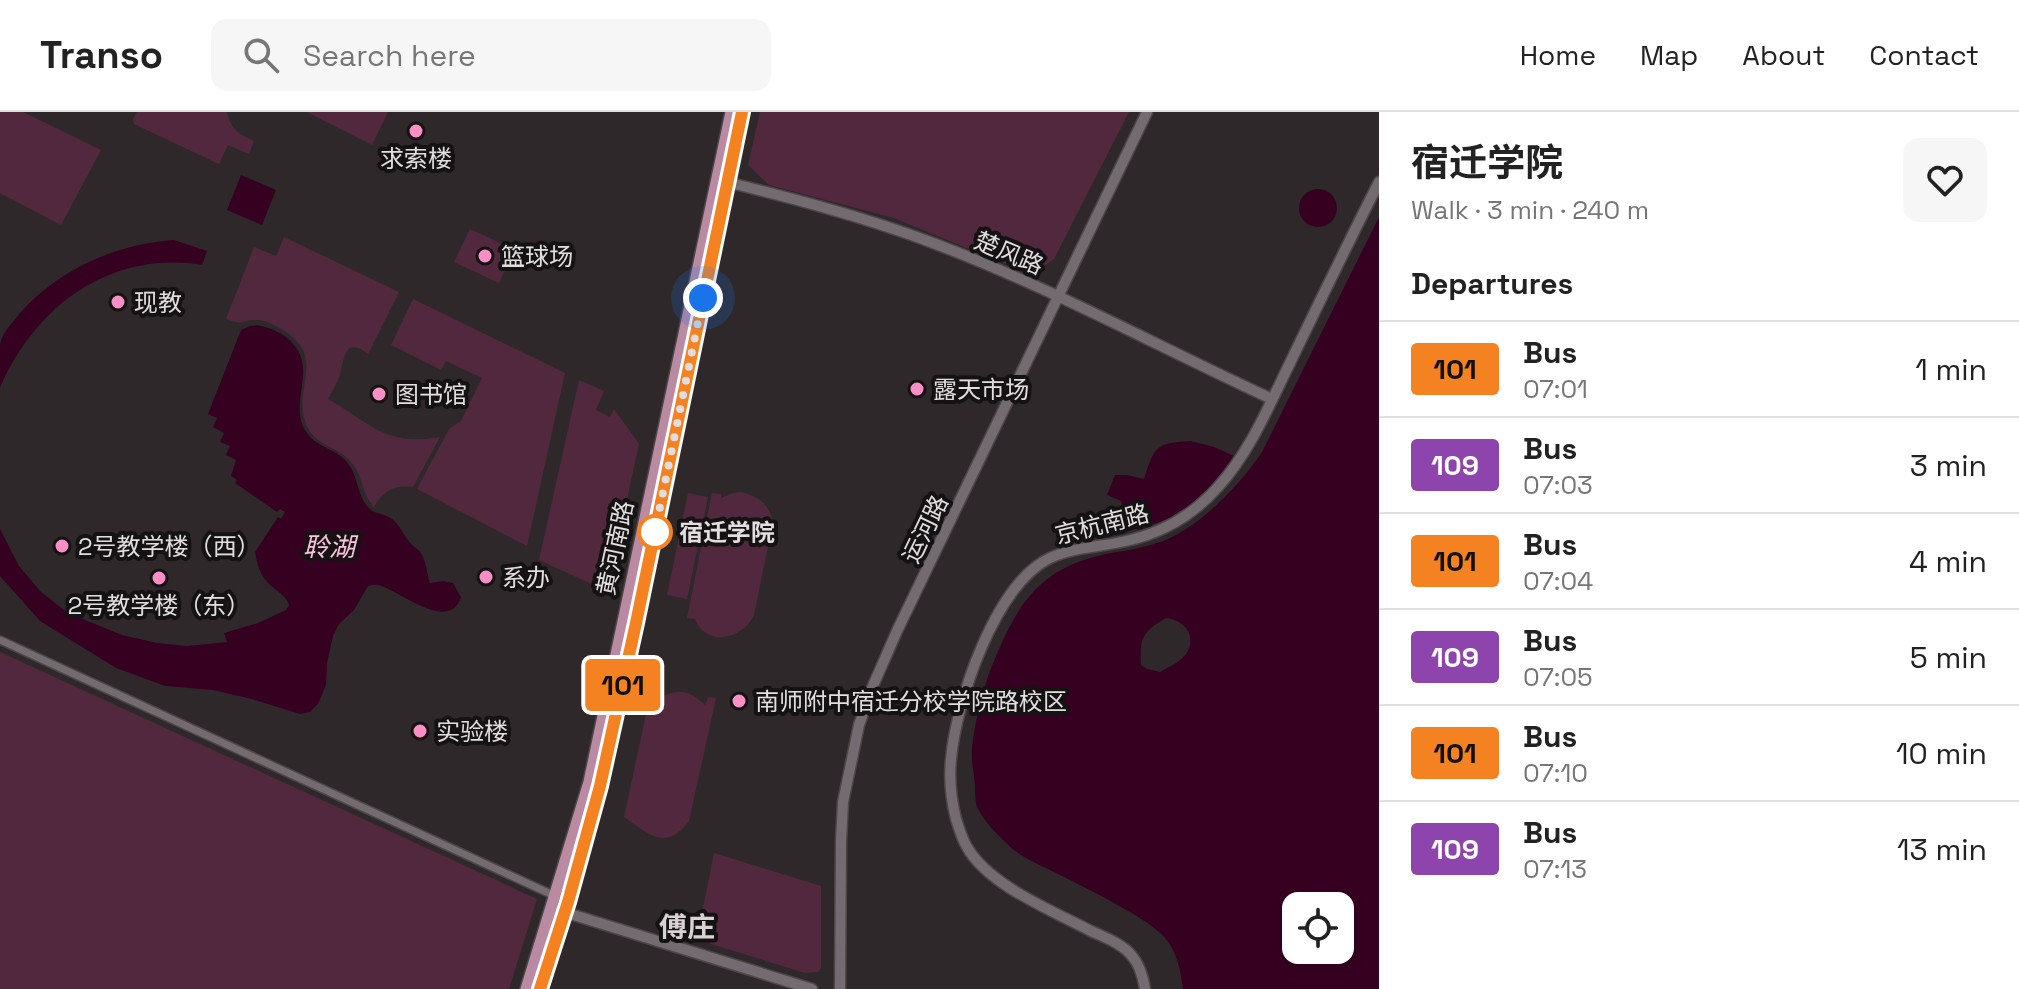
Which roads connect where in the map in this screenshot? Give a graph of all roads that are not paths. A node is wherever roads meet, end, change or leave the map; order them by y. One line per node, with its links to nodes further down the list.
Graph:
1 (731, 112): 4 (main road, 黄河南路)
2 (742, 112): 4 (main road, 黄河南路)
3 (1147, 112): 6 (street, 运河路)
4 (721, 181): 6 (street, 楚风路); 9 (main road, 黄河南路); 10 (main road, 黄河南路)
5 (1379, 182): 7 (street, 京杭南路)
6 (1058, 295): 7 (street, 楚风路); 15 (street, 运河路)
7 (1272, 399): 16 (street, 京杭南路)
8 (0, 640): 9 (street)
9 (555, 896): 10 (street); 11 (main road, 黄河南路)
10 (566, 907): 11 (street); 13 (main road, 黄河南路); 14 (street)
11 (551, 908): 12 (main road, 黄河南路)
12 (526, 989)
13 (540, 989)
14 (812, 989)
15 (840, 989)
16 (1145, 989)

